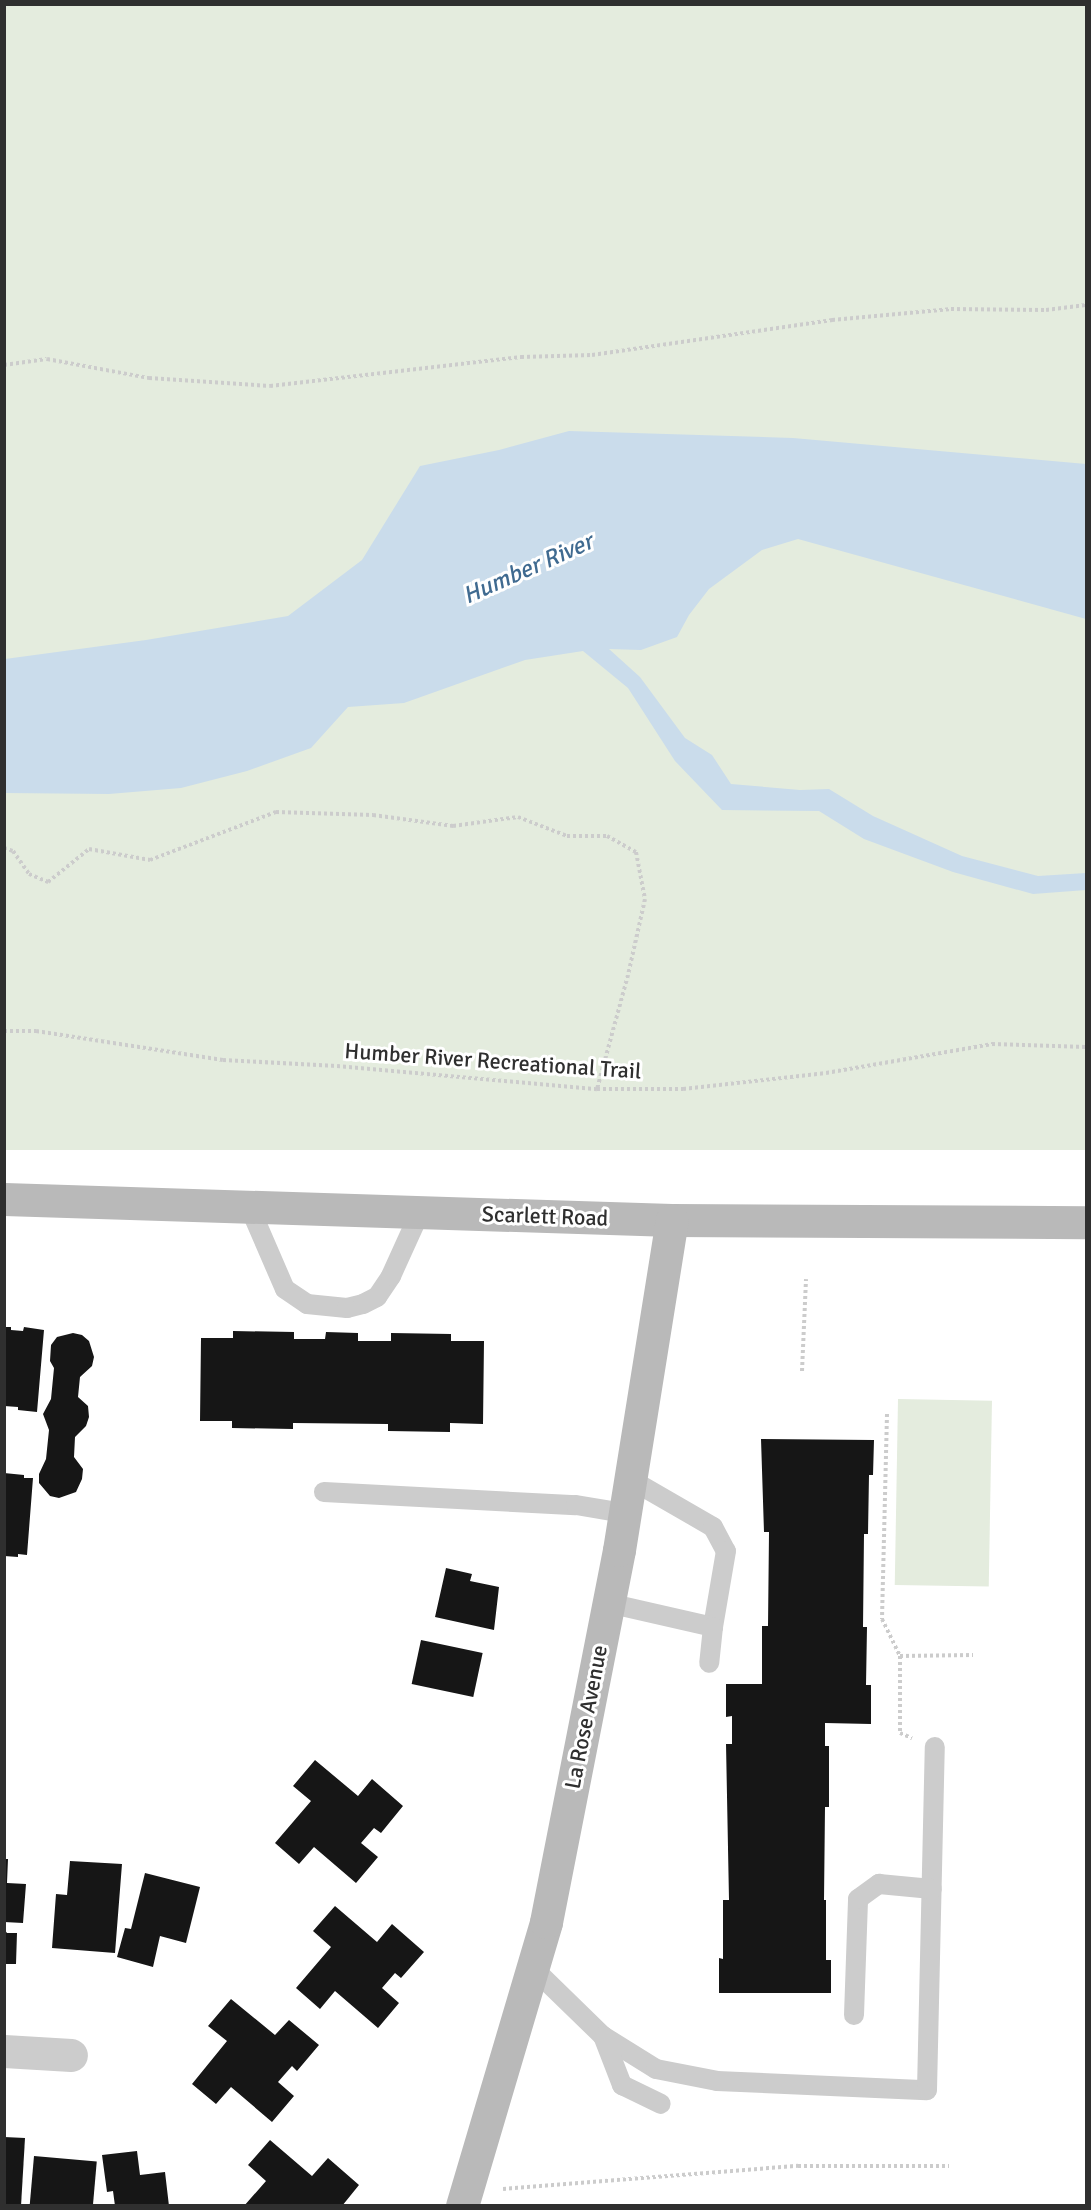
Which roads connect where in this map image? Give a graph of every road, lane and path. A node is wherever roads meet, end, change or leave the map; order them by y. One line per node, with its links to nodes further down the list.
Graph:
1 (1086, 304): 2 (path)
2 (4, 365)
3 (4, 848): 6 (path)
4 (4, 1031): 6 (path, Humber River Recreational Trail)
5 (1086, 1047): 6 (path, Humber River Recreational Trail)
6 (597, 1089)
7 (4, 1199): 8 (main road, Scarlett Road)
8 (249, 1206): 9 (main road, Scarlett Road); 9 (lane)
9 (420, 1212): 10 (main road, Scarlett Road)
10 (672, 1220): 11 (main road, Scarlett Road); 15 (main road, La Rose Avenue)
11 (1086, 1222)
12 (806, 1279): 13 (path)
13 (802, 1371)
14 (887, 1414): 21 (path)
15 (628, 1478): 17 (main road, La Rose Avenue); 19 (lane)
16 (324, 1492): 17 (lane)
17 (624, 1513): 18 (main road, La Rose Avenue)
18 (608, 1603): 19 (lane); 25 (main road, La Rose Avenue)
19 (713, 1627): 22 (lane)
20 (973, 1655): 21 (path)
21 (900, 1656): 23 (path)
22 (709, 1663)
23 (935, 1747): 24 (lane)
24 (932, 1889): 26 (lane); 27 (lane)
25 (533, 1968): 27 (lane); 32 (main road, La Rose Avenue)
26 (854, 2015)
27 (603, 2036): 30 (lane)
28 (4, 2051): 29 (street)
29 (71, 2055)
30 (661, 2104)
31 (949, 2166): 32 (path)
32 (464, 2199)

